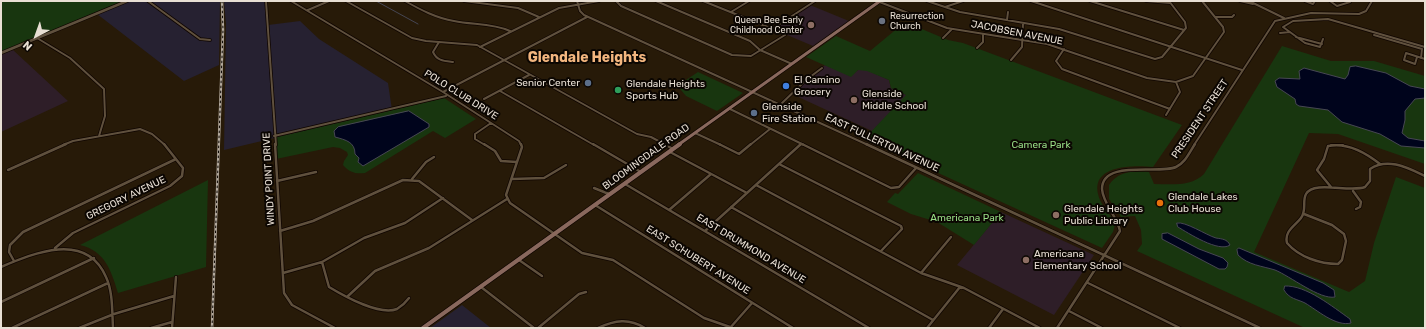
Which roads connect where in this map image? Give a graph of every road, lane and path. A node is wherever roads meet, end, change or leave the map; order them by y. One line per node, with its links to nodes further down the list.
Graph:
1 (127, 1): 56 (street)
2 (148, 1): 59 (street)
3 (266, 1): 95 (street, WINDY POINT DRIVE)
4 (291, 1): 34 (street, POLO CLUB DRIVE)
5 (330, 1): 34 (street)
6 (346, 1): 61 (street)
7 (404, 1): 50 (street)
8 (464, 1): 40 (street)
9 (599, 1): 29 (street)
10 (616, 1): 67 (street)
11 (656, 1): 67 (street)
12 (703, 1): 35 (street)
13 (749, 1): 35 (street)
14 (815, 1): 47 (street)
15 (879, 1): 48 (street, JACOBSEN AVENUE); 77 (main road, BLOOMINGDALE ROAD)
16 (928, 1): 33 (street)
17 (963, 1): 33 (street)
18 (1031, 1): 65 (street)
19 (1090, 1): 49 (street)
20 (1146, 1): 30 (street)
21 (1202, 1): 41 (street)
22 (1240, 1): 32 (street)
23 (1249, 1): 32 (street)
24 (1305, 1): 25 (street)
25 (1315, 1)
26 (1335, 1): 31 (street)
27 (1348, 1): 31 (street)
28 (1372, 1): 37 (street, PRESIDENT STREET)
29 (577, 2): 39 (street); 40 (street)
30 (1170, 2): 49 (street)
31 (1331, 2)
32 (1254, 4): 42 (street)
33 (944, 7): 44 (street)
34 (307, 11): 83 (street, POLO CLUB DRIVE)
35 (731, 12): 47 (street)
36 (1008, 12): 44 (street)
37 (1303, 14): 42 (street, PRESIDENT STREET); 43 (street); 45 (street)
38 (1234, 15): 41 (street)
39 (588, 16): 75 (street); 84 (street, EAST FULLERTON AVENUE)
40 (539, 17): 50 (street)
41 (1215, 17): 71 (street)
42 (1284, 18): 79 (street, PRESIDENT STREET)
43 (1312, 19): 45 (street); 63 (street)
44 (1007, 20): 46 (street)
45 (1308, 20): 51 (street)
46 (1023, 23): 60 (street); 65 (street)
47 (772, 29): 67 (street)
48 (952, 29): 53 (street, JACOBSEN AVENUE); 57 (street)
49 (1184, 30): 65 (street)
50 (510, 31): 64 (street)
51 (1290, 32): 52 (street); 55 (street)
52 (1280, 33)
53 (983, 34): 60 (street, JACOBSEN AVENUE); 66 (street)
54 (1374, 35): 72 (street)
55 (1296, 37): 62 (street); 62 (street)
56 (37, 38): 69 (street); 94 (street)
57 (943, 38)
58 (1323, 39): 62 (street)
59 (210, 40)
60 (1023, 41): 68 (street, JACOBSEN AVENUE); 74 (street)
61 (439, 42): 64 (street); 76 (street)
62 (1322, 44)
63 (1425, 46)
64 (480, 47): 75 (street)
65 (1171, 47): 71 (street)
66 (977, 48)
67 (760, 50): 77 (street)
68 (1064, 50): 81 (street, JACOBSEN AVENUE); 89 (street)
69 (1, 53)
70 (1417, 57): 70 (street); 72 (street)
71 (1205, 58): 79 (street); 81 (street)
72 (1421, 58): 73 (street)
73 (1425, 59)
74 (1011, 60)
75 (503, 61): 80 (street); 83 (street)
76 (452, 62)
77 (792, 64): 84 (main road, BLOOMINGDALE ROAD)
78 (822, 68): 87 (street)
79 (1242, 70): 134 (street, PRESIDENT STREET)
80 (529, 75): 82 (street); 97 (street)
81 (1176, 82): 89 (street)
82 (500, 91): 86 (street); 107 (street)
83 (443, 92): 85 (street, POLO CLUB DRIVE)
84 (752, 92): 87 (street, EAST FULLERTON AVENUE); 88 (main road, BLOOMINGDALE ROAD)
85 (447, 96): 91 (street, POLO CLUB DRIVE); 95 (street)
86 (484, 100)
87 (780, 105): 104 (street, EAST FULLERTON AVENUE)
88 (730, 109): 92 (street); 93 (main road, BLOOMINGDALE ROAD)
89 (1170, 109): 90 (street)
90 (1166, 115)
91 (491, 124): 100 (street, POLO CLUB DRIVE); 100 (street)
92 (770, 129): 93 (street); 96 (street)
93 (695, 133): 97 (main road, BLOOMINGDALE ROAD)
94 (99, 136): 99 (street, GREGORY AVENUE); 105 (street)
95 (274, 136): 112 (street, WINDY POINT DRIVE)
96 (801, 144): 101 (street); 104 (street)
97 (671, 150): 107 (main road, BLOOMINGDALE ROAD); 108 (street)
98 (434, 157): 110 (street)
99 (176, 159): 132 (street, GREGORY AVENUE); 137 (street)
100 (517, 162): 111 (street, POLO CLUB DRIVE)
101 (779, 164): 114 (street); 133 (street)
102 (1380, 164): 109 (street); 115 (street); 117 (street)
103 (566, 165): 111 (street)
104 (916, 168): 134 (street, EAST FULLERTON AVENUE)
105 (8, 170)
106 (316, 172): 112 (street)
107 (641, 172): 113 (main road, BLOOMINGDALE ROAD)
108 (711, 174): 118 (street); 125 (street)
109 (1425, 176)
110 (412, 179): 120 (street); 128 (street)
111 (512, 179): 121 (street, POLO CLUB DRIVE)
112 (277, 181): 128 (street, WINDY POINT DRIVE)
113 (625, 184): 119 (main road, BLOOMINGDALE ROAD); 125 (street, EAST DRUMMOND AVENUE)
114 (756, 185): 118 (street); 133 (street)
115 (1332, 187): 117 (street); 126 (street)
116 (594, 188): 119 (street)
117 (1352, 191): 124 (street)
118 (746, 193): 123 (street)
119 (610, 195): 122 (main road, BLOOMINGDALE ROAD)
120 (443, 198): 127 (street); 138 (street)
121 (507, 199): 127 (street); 130 (street)
122 (595, 205): 130 (main road, BLOOMINGDALE ROAD); 153 (street, EAST SCHUBERT AVENUE)
123 (731, 207): 129 (street); 157 (street)
124 (1356, 209)
125 (669, 210): 129 (street, EAST DRUMMOND AVENUE)
126 (1304, 214): 126 (street)
127 (472, 220): 150 (street)
128 (280, 231): 140 (street, WINDY POINT DRIVE)
129 (705, 231): 172 (street, EAST DRUMMOND AVENUE)
130 (554, 234): 136 (main road, BLOOMINGDALE ROAD); 170 (street)
131 (951, 237): 141 (street)
132 (55, 248): 135 (street); 137 (street)
133 (881, 251): 141 (street)
134 (1105, 255): 145 (street, PRESIDENT STREET); 179 (street, EAST FULLERTON AVENUE)
135 (94, 258): 144 (street); 152 (street)
136 (519, 260): 142 (street); 147 (main road, BLOOMINGDALE ROAD)
137 (14, 261): 139 (street)
138 (322, 262): 140 (street); 150 (street)
139 (1, 267)
140 (282, 273): 164 (street, WINDY POINT DRIVE)
141 (921, 273): 146 (street)
142 (542, 276)
143 (176, 277): 149 (street)
144 (108, 283): 156 (street); 159 (street)
145 (1088, 283): 155 (street, PRESIDENT STREET); 178 (street)
146 (960, 286): 154 (street); 157 (street)
147 (481, 287): 165 (main road, BLOOMINGDALE ROAD); 166 (street)
148 (586, 292): 167 (street)
149 (174, 296): 156 (street); 158 (street)
150 (348, 296): 151 (street)
151 (409, 298)
152 (1, 302)
153 (752, 303): 170 (street); 171 (street, EAST SCHUBERT AVENUE)
154 (1003, 309): 174 (street); 175 (street)
155 (1069, 311): 176 (street, PRESIDENT STREET); 177 (street)
156 (114, 314): 160 (street); 161 (street)
157 (933, 320): 173 (street)
158 (172, 322): 162 (street); 163 (street)
159 (12, 328)
160 (79, 328)
161 (113, 328)
162 (151, 328)
163 (172, 328)
164 (335, 328)
165 (423, 328)
166 (534, 328)
167 (538, 328)
168 (598, 328): 169 (street)
169 (645, 328)
170 (730, 328)
171 (792, 328)
172 (869, 328)
173 (927, 328)
174 (989, 328)
175 (1040, 328)
176 (1058, 328)
177 (1102, 328)
178 (1180, 328)
179 (1260, 328)

